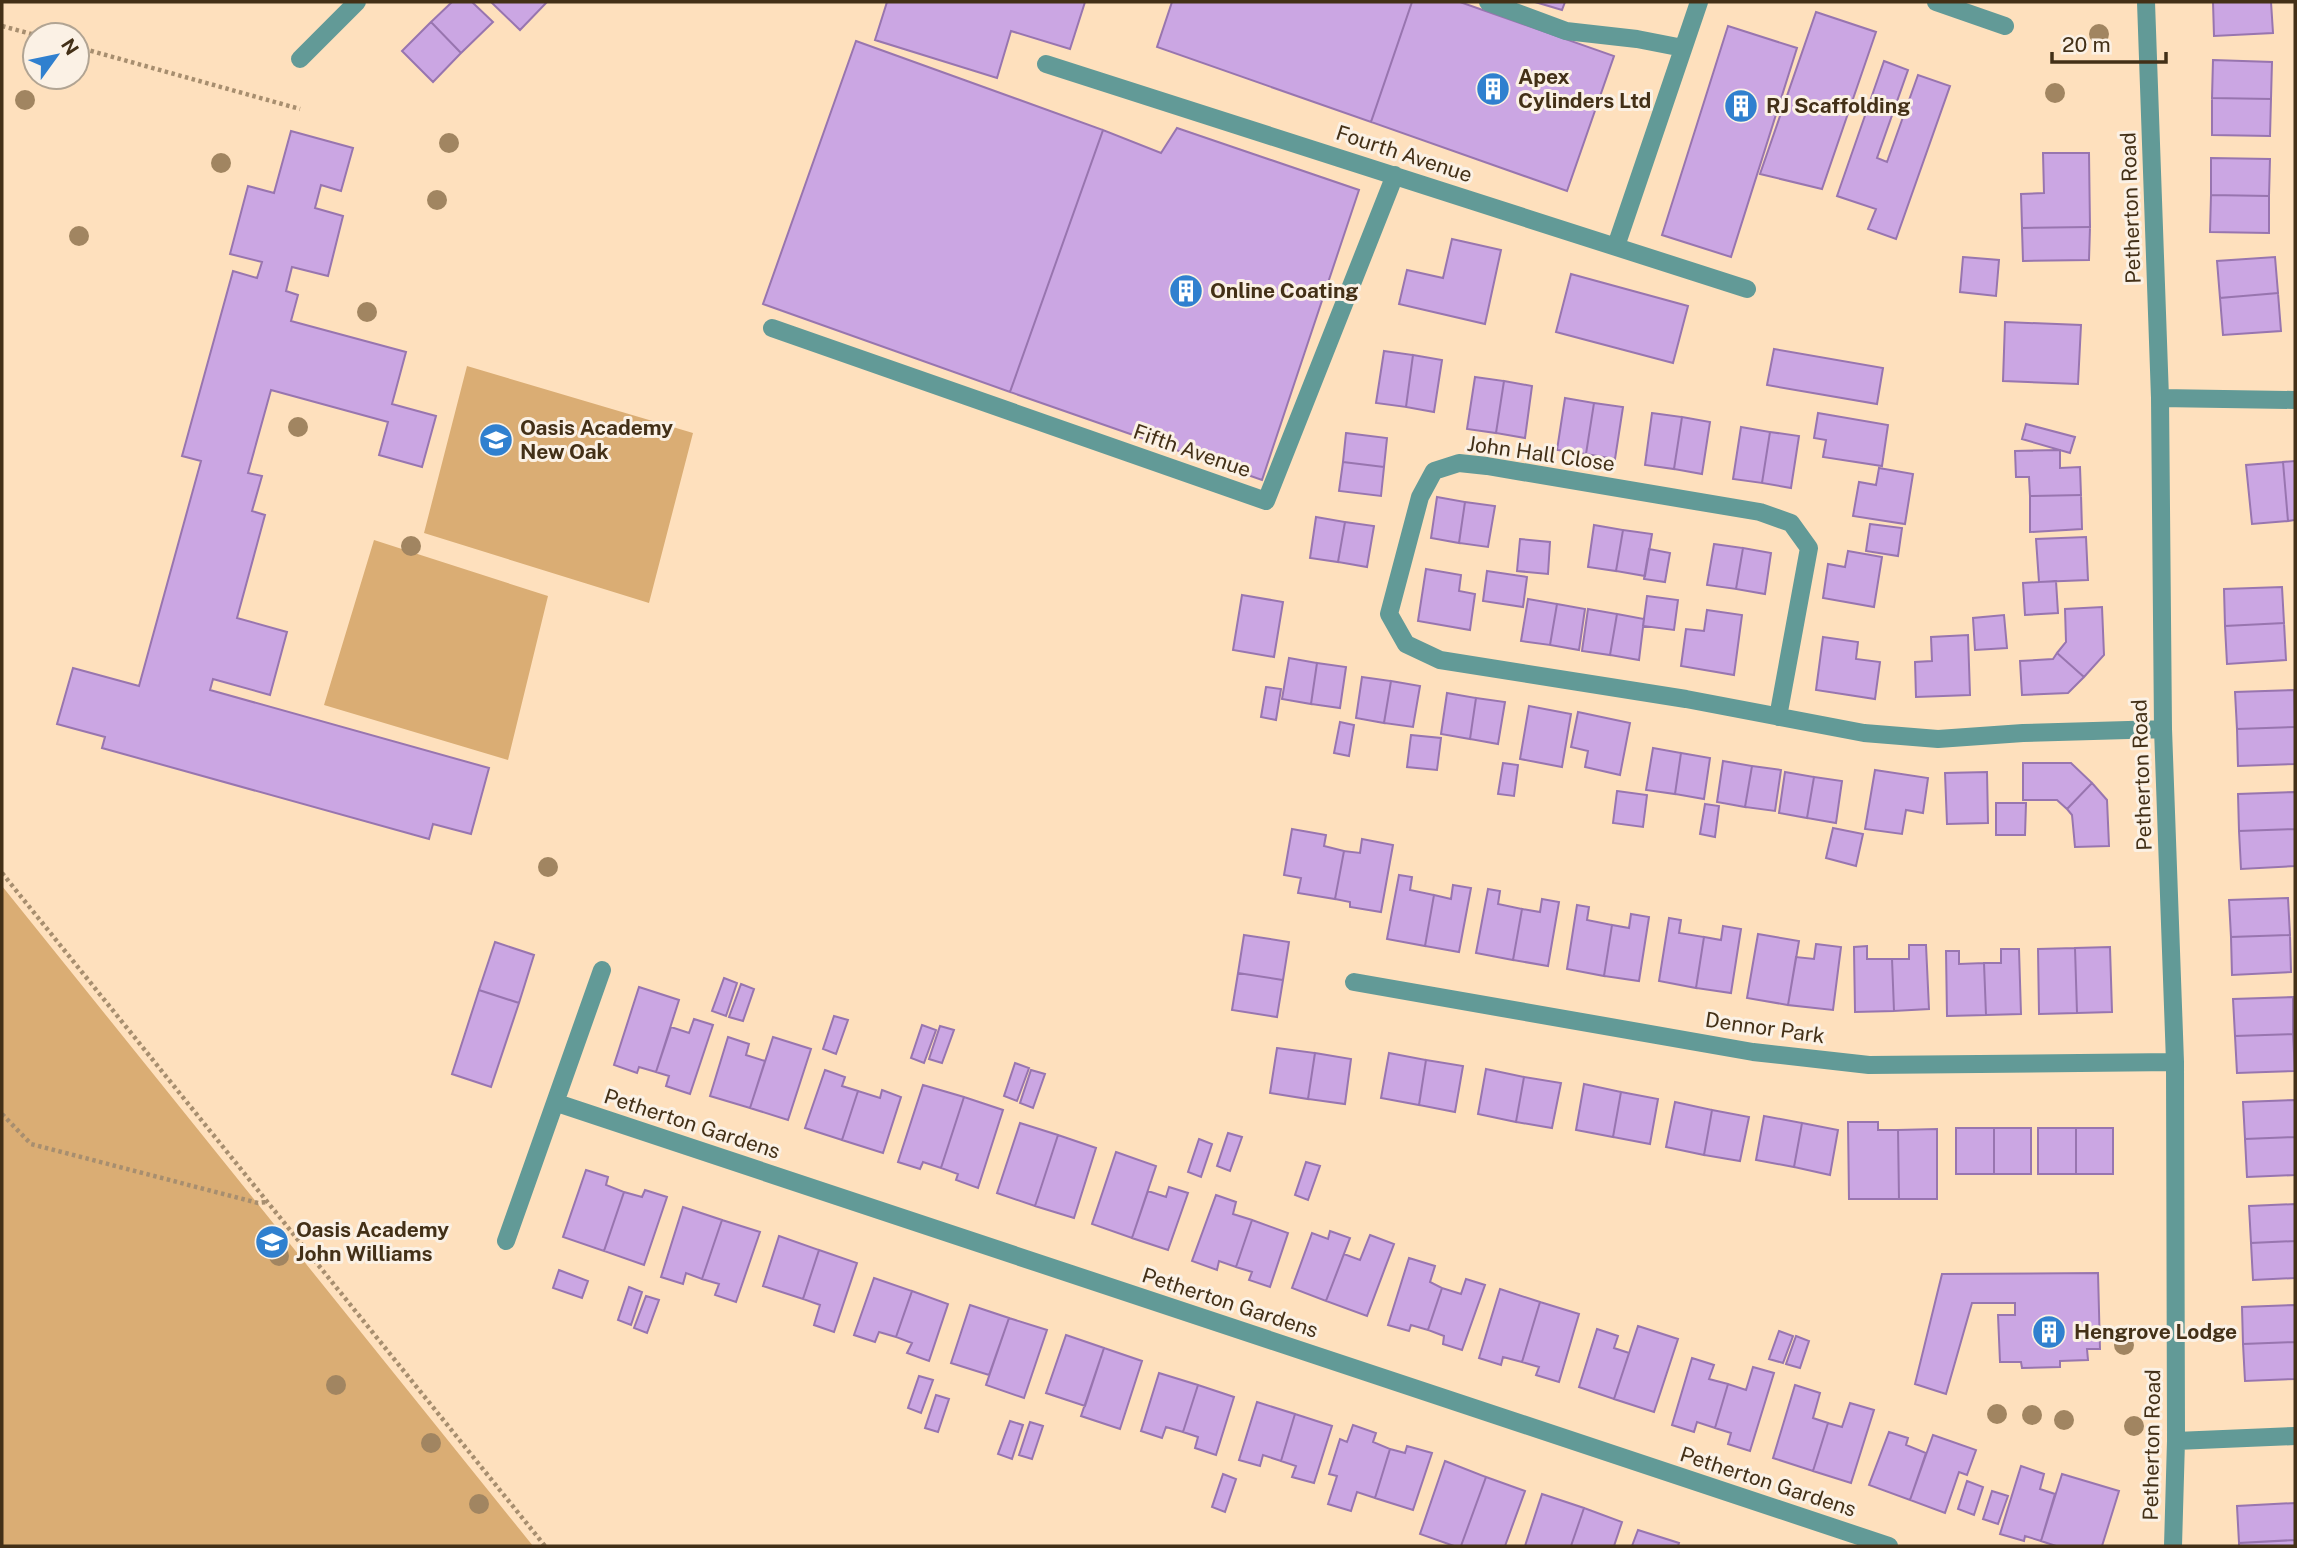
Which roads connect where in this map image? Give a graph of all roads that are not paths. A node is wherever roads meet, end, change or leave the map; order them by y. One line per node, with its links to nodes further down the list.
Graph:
1 (357, 2): 8 (street)
2 (1488, 2): 7 (street)
3 (1699, 2): 7 (street)
4 (1936, 2): 6 (street)
5 (2146, 2): 14 (street, Petherton Road)
6 (2005, 26)
7 (1683, 48): 11 (street)
8 (300, 59)
9 (1046, 64): 10 (street, Fourth Avenue)
10 (1395, 175): 11 (street, Fourth Avenue); 13 (street, Fifth Avenue)
11 (1616, 246): 12 (street, Fourth Avenue)
12 (1747, 289)
13 (772, 328)
14 (2160, 398): 15 (street); 17 (street, Petherton Road)
15 (2295, 400)
16 (1777, 717): 16 (street, John Hall Close); 17 (street, John Hall Close)
17 (2163, 729): 20 (street, Petherton Road)
18 (602, 970): 21 (street)
19 (1354, 982): 20 (street, Dennor Park)
20 (2175, 1062): 24 (street, Petherton Road)
21 (557, 1103): 22 (street); 25 (street, Petherton Gardens)
22 (506, 1241)
23 (2295, 1436): 24 (street)
24 (2176, 1441): 26 (street, Petherton Road)
25 (1889, 1546)
26 (2173, 1546)

